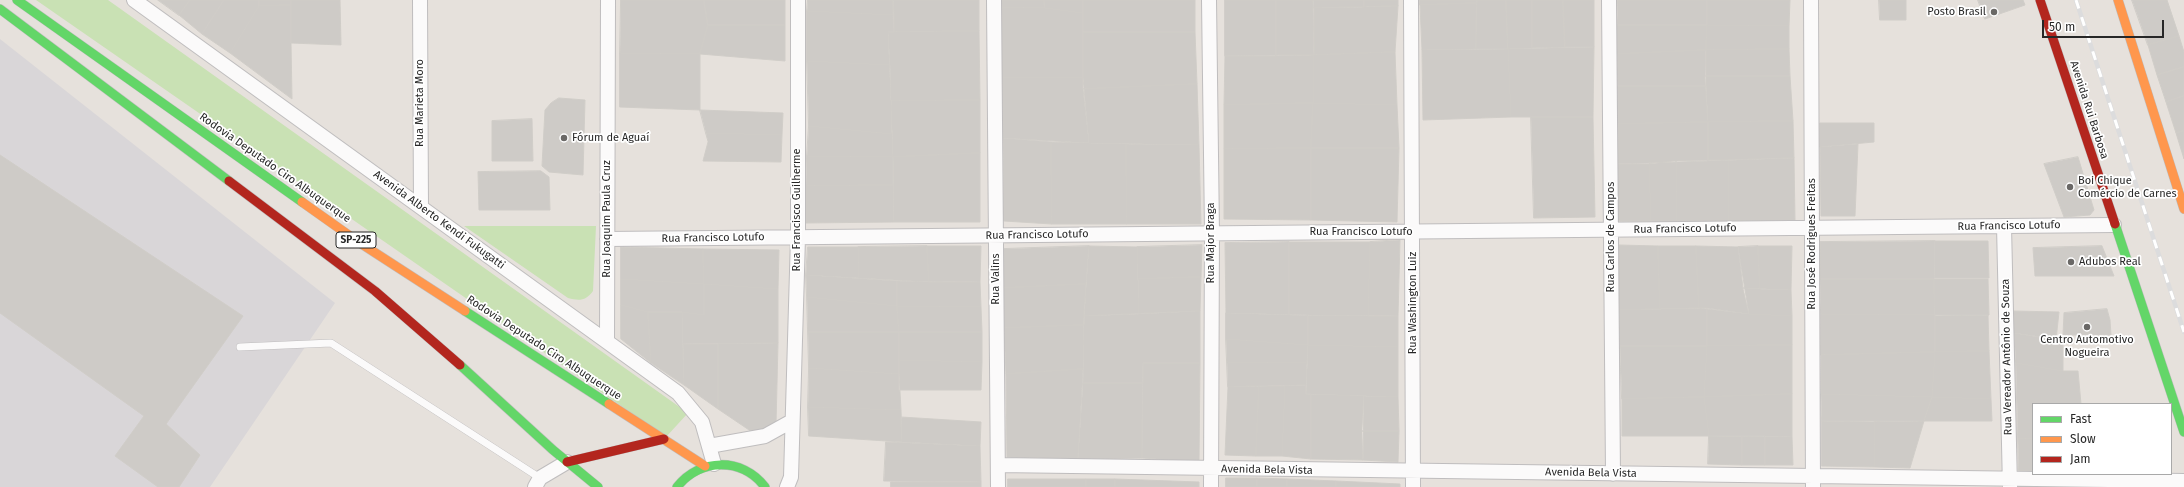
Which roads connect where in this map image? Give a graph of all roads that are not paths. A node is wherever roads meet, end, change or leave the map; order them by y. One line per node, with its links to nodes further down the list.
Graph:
1 (17, 0): 29 (main road, Rodovia Deputado Ciro Albuquerque / SP-225)
2 (134, 0): 14 (street, Avenida Alberto Kendi Fukugatti)
3 (420, 0): 14 (street, Rua Marieta Moro)
4 (608, 0): 24 (street, Rua Joaquim Paula Cruz)
5 (798, 0): 23 (street, Rua Francisco Guilherme)
6 (994, 0): 22 (street, Rua Valins)
7 (1209, 0): 20 (street, Rua Major Braga)
8 (1411, 0): 21 (street, Rua Washington Luiz)
9 (1609, 0): 19 (street, Rua Carlos de Campos)
10 (1810, 0): 18 (street, Rua José Rodrigues Freitas)
11 (2040, 0): 16 (main road, Avenida Rui Barbosa)
12 (2118, 0): 15 (main road)
13 (0, 9): 31 (main road, SP-225)
14 (421, 207): 25 (street, Avenida Alberto Kendi Fukugatti)
15 (2184, 209)
16 (2114, 225): 17 (street, Rua Francisco Lotufo); 28 (main road, Avenida Rui Barbosa)
17 (2004, 226): 18 (street, Rua Francisco Lotufo); 40 (street, Rua Vereador Antônio de Souza)
18 (1812, 228): 19 (street, Rua Francisco Lotufo); 39 (street, Rua José Rodrigues Freitas)
19 (1611, 230): 21 (street, Rua Francisco Lotufo); 36 (street, Rua Carlos de Campos)
20 (1212, 232): 21 (street, Rua Francisco Lotufo); 22 (street, Rua Francisco Lotufo); 34 (street, Rua Major Braga)
21 (1413, 232): 35 (street, Rua Washington Luiz)
22 (996, 235): 23 (street, Rua Francisco Lotufo); 33 (street, Rua Valins)
23 (798, 237): 24 (street, Rua Francisco Lotufo); 27 (street, Rua Francisco Guilherme)
24 (607, 239): 25 (street, Rua Joaquim Paula Cruz)
25 (607, 342): 30 (street, Avenida Alberto Kendi Fukugatti)
26 (240, 347): 38 (lane)
27 (792, 421): 30 (street); 44 (street, Rua Francisco Guilherme)
28 (2184, 432)
29 (664, 439): 31 (main road); 32 (main road, Rodovia Deputado Ciro Albuquerque / SP-225)
30 (709, 446): 32 (street, Avenida Alberto Kendi Fukugatti)
31 (567, 462): 38 (street); 41 (main road, SP-225)
32 (710, 465): 42 (main road); 43 (main road)
33 (998, 465): 34 (street, Avenida Bela Vista); 45 (street, Rua Valins)
34 (1211, 469): 35 (street, Avenida Bela Vista); 46 (street, Rua Major Braga)
35 (1414, 471): 36 (street, Avenida Bela Vista); 47 (street, Rua Washington Luiz)
36 (1613, 474): 39 (street, Avenida Bela Vista)
37 (2184, 481): 40 (street, Avenida Bela Vista)
38 (537, 482)
39 (1813, 482): 40 (street, Avenida Bela Vista)
40 (2010, 483)
41 (598, 487)
42 (677, 487)
43 (764, 487)
44 (787, 487)
45 (998, 487)
46 (1211, 487)
47 (1414, 487)

